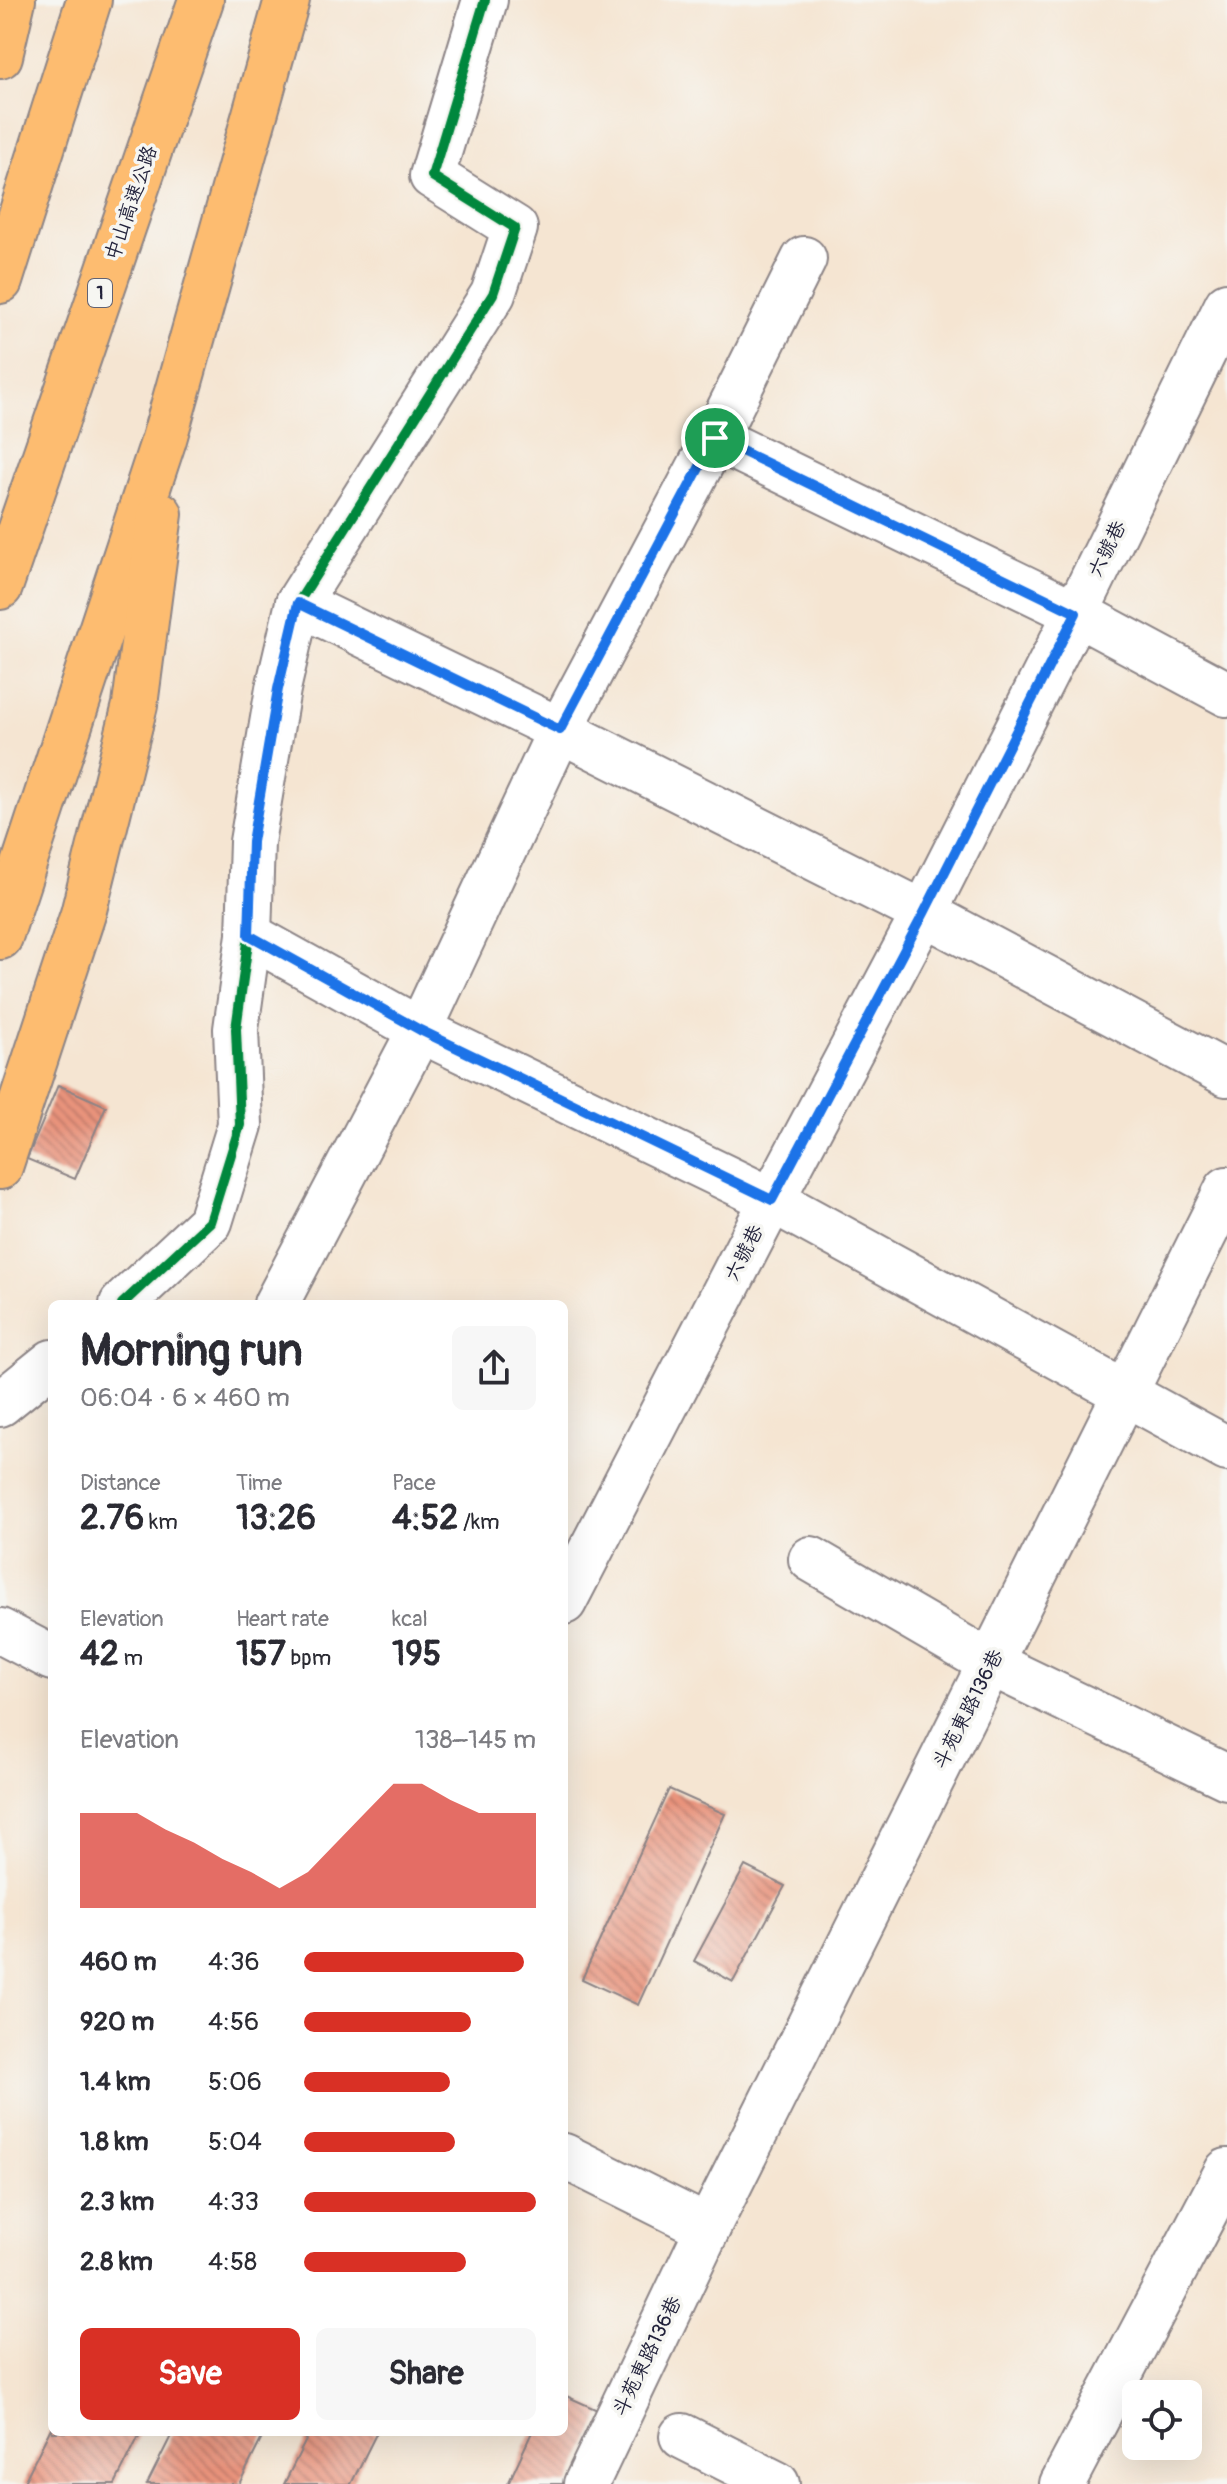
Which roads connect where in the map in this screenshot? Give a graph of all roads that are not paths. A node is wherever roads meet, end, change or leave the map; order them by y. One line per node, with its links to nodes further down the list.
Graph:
1 (13, 0): 6 (highway)
2 (89, 0): 8 (highway)
3 (201, 0): 12 (highway, 中山高速公路 / 1)
4 (287, 0): 10 (highway)
5 (485, 0): 13 (street)
6 (0, 56)
7 (804, 259): 11 (street)
8 (0, 281)
9 (1227, 305): 14 (street, 六號巷)
10 (175, 397): 19 (highway); 22 (highway)
11 (715, 438): 14 (street); 16 (street)
12 (0, 587)
13 (298, 603): 16 (street); 18 (street)
14 (1076, 613): 15 (street); 17 (street, 六號巷)
15 (1227, 694)
16 (560, 730): 17 (street); 20 (street)
17 (924, 913): 21 (street); 24 (street, 六號巷)
18 (249, 935): 20 (street); 25 (street)
19 (0, 937)
20 (420, 1030): 24 (street); 26 (street)
21 (1227, 1074)
22 (0, 1167)
23 (1227, 1189): 28 (street, 斗苑東路136巷)
24 (772, 1200): 28 (street); 32 (street, 六號巷)
25 (126, 1300)
26 (278, 1300)
27 (48, 1365): 29 (street)
28 (1125, 1393): 30 (street); 35 (street, 斗苑東路136巷)
29 (0, 1404)
30 (1227, 1449)
31 (811, 1559): 35 (street)
32 (568, 1594)
33 (0, 1631): 34 (street)
34 (48, 1656)
35 (990, 1663): 36 (street); 39 (street, 斗苑東路136巷)
36 (1227, 1777)
37 (568, 2158): 39 (street)
38 (1227, 2171): 43 (street)
39 (708, 2228): 41 (street, 斗苑東路136巷)
40 (682, 2436): 42 (street)
41 (586, 2484)
42 (777, 2484)
43 (1062, 2484)

